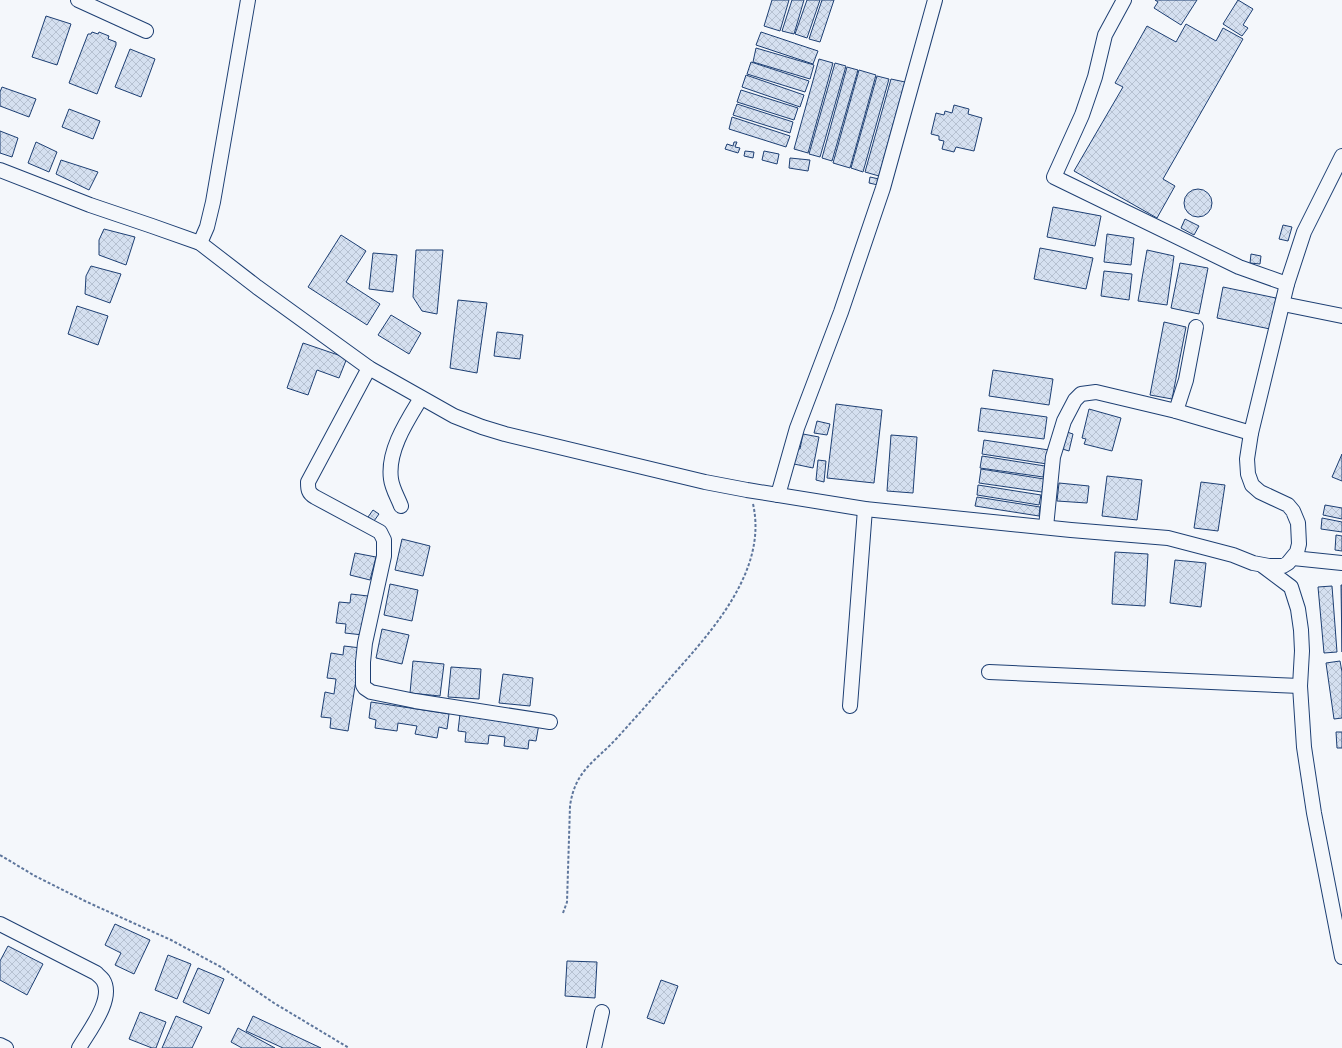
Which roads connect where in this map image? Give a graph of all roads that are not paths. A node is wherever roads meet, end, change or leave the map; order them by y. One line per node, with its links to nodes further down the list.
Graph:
1 (78, 0): 5 (street)
2 (248, 0): 9 (street)
3 (935, 0): 18 (street)
4 (1124, 0): 10 (street)
5 (146, 31)
6 (1342, 156): 8 (street)
7 (0, 170): 9 (street)
8 (1337, 178): 10 (street)
9 (200, 243): 14 (street)
10 (1287, 284): 11 (street)
11 (1283, 304): 12 (street); 17 (street)
12 (1342, 316)
13 (1196, 327): 16 (street)
14 (369, 368): 15 (street); 28 (street)
15 (421, 398): 18 (street); 19 (street)
16 (1176, 411): 17 (street); 21 (street)
17 (1251, 433): 22 (street)
18 (778, 495): 20 (street)
19 (401, 506)
20 (865, 509): 21 (street); 27 (street)
21 (1046, 528): 24 (street)
22 (1293, 558): 23 (street); 24 (street)
23 (1342, 563)
24 (1264, 566): 26 (street)
25 (989, 672): 26 (street)
26 (1300, 686): 30 (street)
27 (850, 706)
28 (550, 722)
29 (0, 924): 34 (street)
30 (1342, 957)
31 (602, 1012): 35 (street)
32 (0, 1045): 33 (street)
33 (6, 1048)
34 (79, 1048)
35 (594, 1048)

